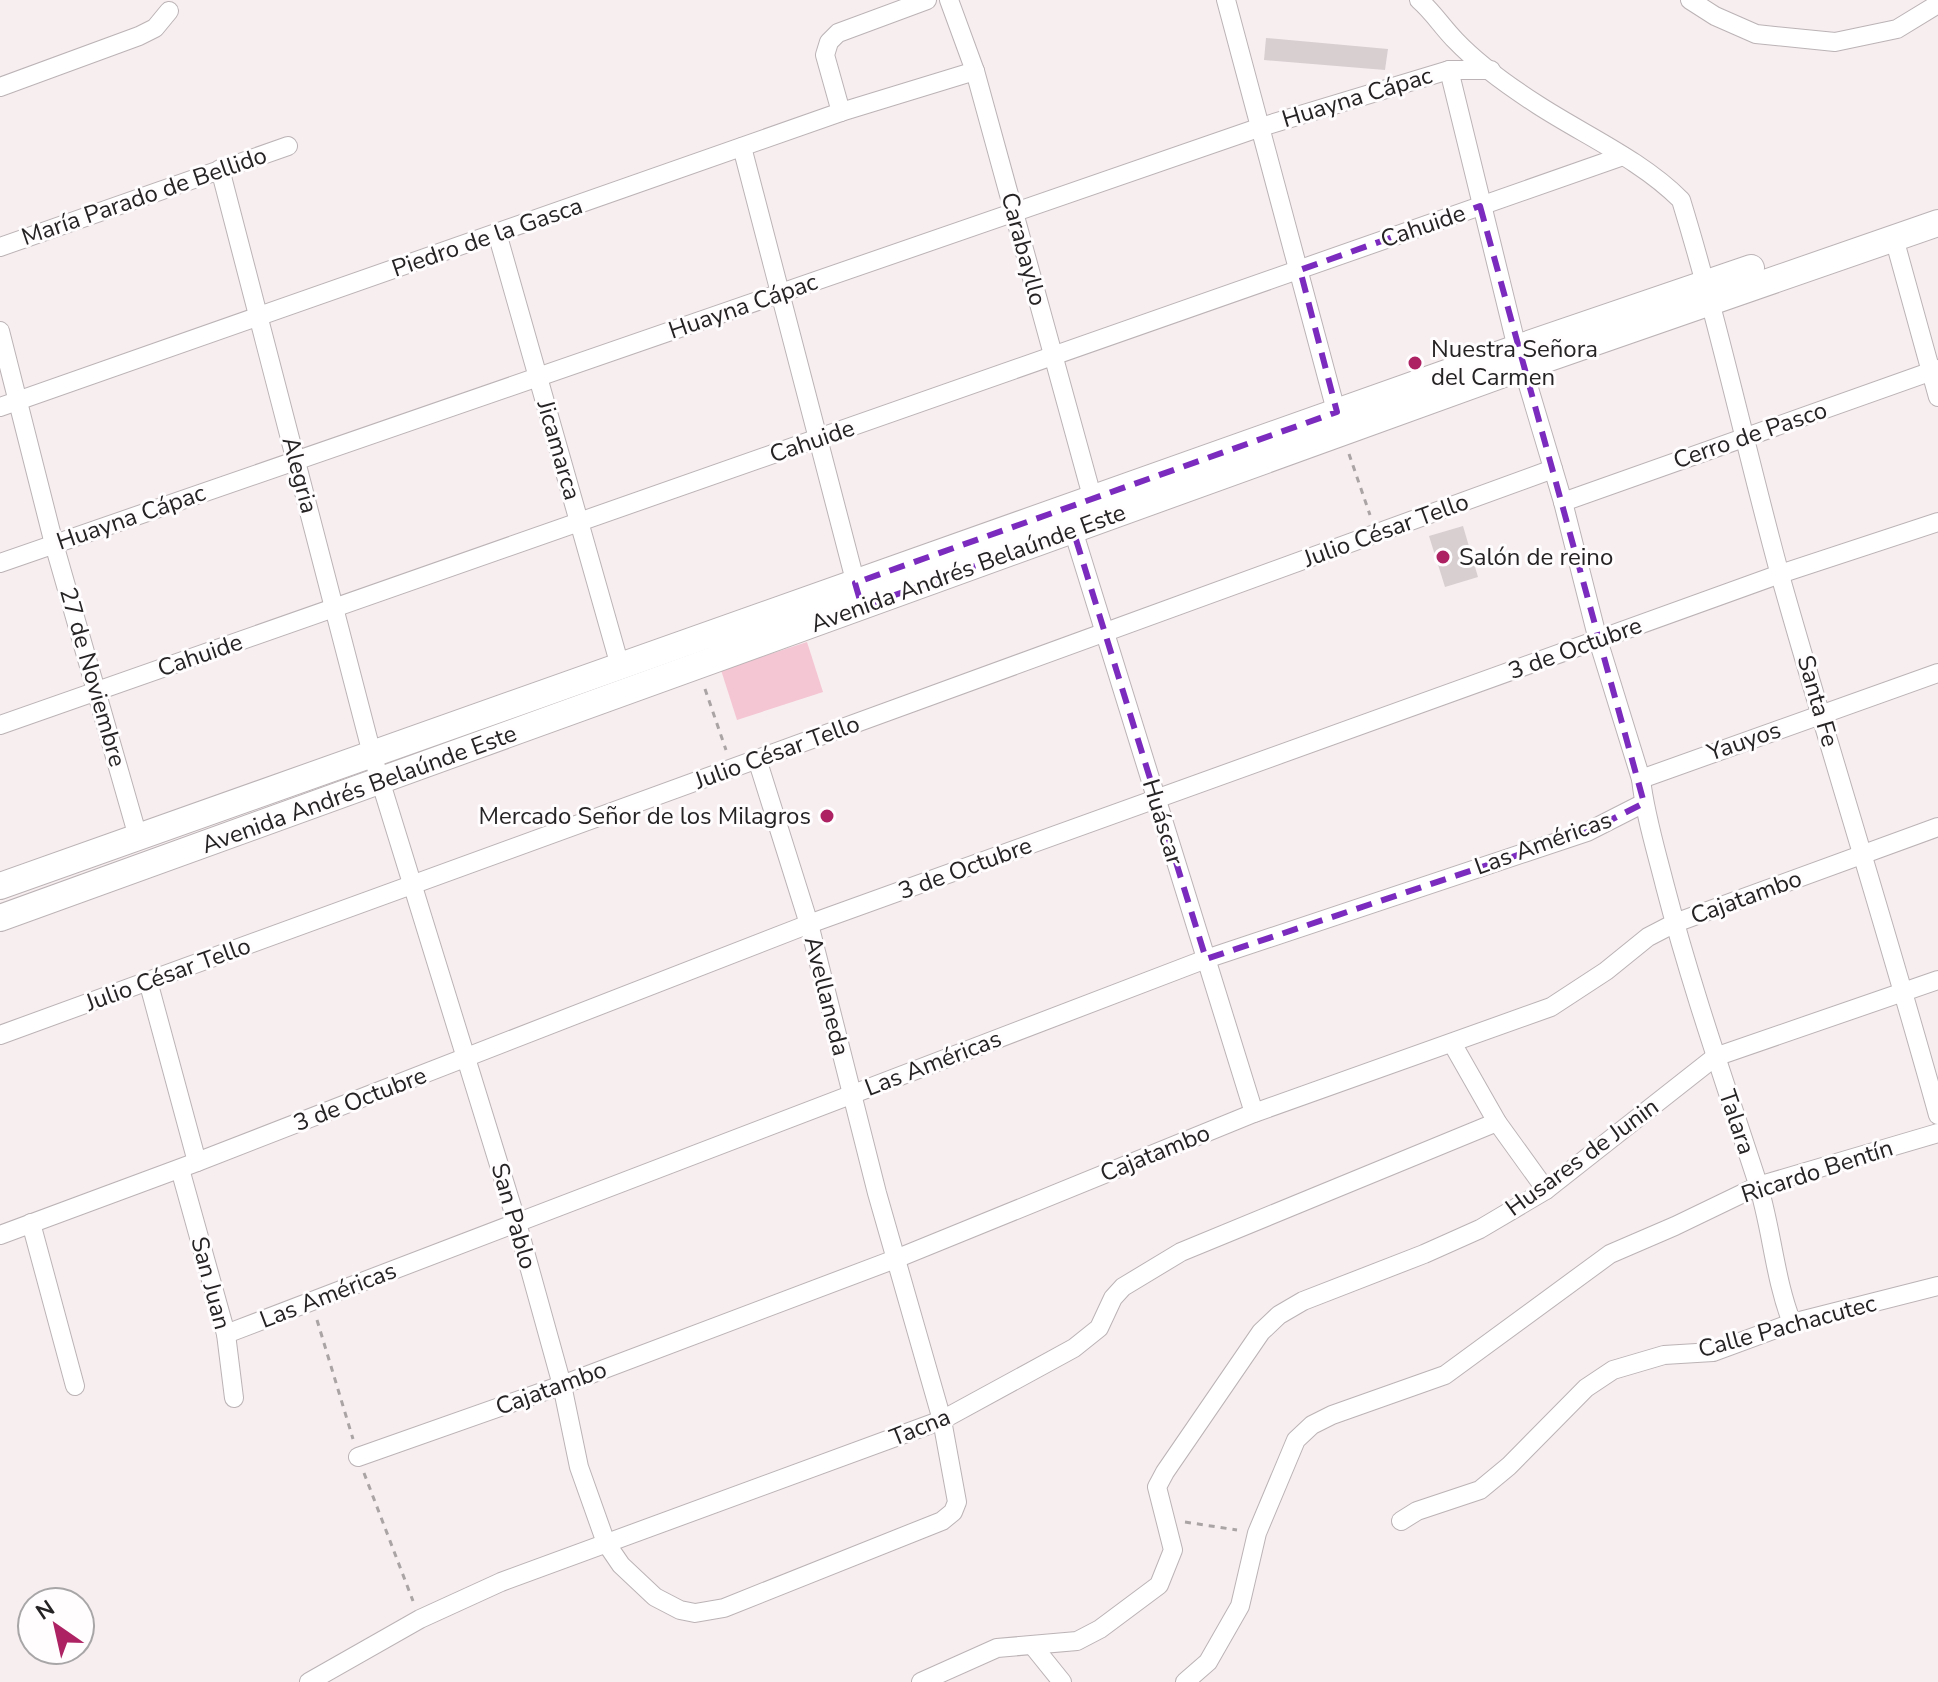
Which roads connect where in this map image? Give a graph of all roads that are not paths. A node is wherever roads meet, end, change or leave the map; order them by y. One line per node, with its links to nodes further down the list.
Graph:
1 (927, 0): 12 (street)
2 (949, 0): 10 (street, Carabayllo)
3 (1226, 0): 13 (street)
4 (1419, 0): 9 (street, Santa Fe)
5 (1690, 0): 6 (street)
6 (1938, 4)
7 (169, 11): 11 (street)
8 (1449, 70): 9 (street, Huayna Cápac); 13 (street, Huayna Cápac); 19 (street, Talara)
9 (1491, 70): 16 (street, Santa Fe)
10 (975, 71): 12 (street, Piedro de la Gasca); 20 (street, Carabayllo)
11 (0, 87)
12 (841, 112): 15 (street, Piedro de la Gasca)
13 (1261, 127): 20 (street, Huayna Cápac); 25 (street)
14 (288, 146): 17 (street, María Parado de Bellido)
15 (742, 147): 22 (street, Piedro de la Gasca); 27 (street)
16 (1623, 156): 19 (street, Cahuide); 26 (street, Santa Fe)
17 (220, 169): 24 (street, María Parado de Bellido); 28 (street, Alegria)
18 (1938, 204): 26 (street, Avenida Andrés Belaúnde Este)
19 (1480, 206): 25 (street, Cahuide); 31 (street, Talara)
20 (1014, 212): 27 (street, Huayna Cápac); 30 (street, Carabayllo)
21 (1938, 223): 23 (street, Avenida Andrés Belaúnde Este)
22 (497, 233): 28 (street, Piedro de la Gasca); 33 (street, Jicamarca)
23 (1894, 238): 26 (street, Avenida Andrés Belaúnde Este); 32 (street)
24 (0, 247)
25 (1300, 270): 30 (street, Cahuide); 36 (street)
26 (1709, 292): 31 (street, Avenida Andrés Belaúnde Este); 37 (street, Santa Fe)
27 (780, 293): 33 (street, Huayna Cápac); 38 (street)
28 (258, 317): 35 (street, Piedro de la Gasca); 39 (street, Alegria)
29 (0, 331): 35 (street, 27 de Noviembre)
30 (1054, 356): 38 (street, Cahuide); 41 (street, Carabayllo)
31 (1520, 358): 36 (street, Avenida Andrés Belaúnde Este); 40 (street, Talara)
32 (1934, 370): 34 (street); 37 (street, Cerro de Pasco)
33 (538, 376): 39 (street, Huayna Cápac); 44 (street, Jicamarca)
34 (1938, 397)
35 (9, 404): 46 (street, 27 de Noviembre)
36 (1339, 422): 41 (street, Avenida Andrés Belaúnde Este); 45 (street, Avenida Andrés Belaúnde Este)
37 (1745, 436): 42 (street, Cerro de Pasco); 48 (street, Santa Fe)
38 (818, 439): 44 (street, Cahuide); 49 (street)
39 (296, 460): 46 (street, Huayna Cápac); 50 (street, Alegria)
40 (1553, 469): 42 (street, Talara); 51 (street, Julio César Tello)
41 (1093, 500): 49 (street, Avenida Andrés Belaúnde Este)
42 (1563, 502): 52 (street, Talara)
43 (1938, 522): 48 (street, 3 de Octubre)
44 (579, 523): 50 (street, Cahuide); 53 (street, Jicamarca)
45 (1073, 530): 49 (street, Avenida Andrés Belaúnde Este); 51 (street, Huáscar)
46 (54, 544): 47 (street, Huayna Cápac); 55 (street, 27 de Noviembre)
47 (0, 563)
48 (1780, 574): 52 (street, 3 de Octubre); 56 (street, Santa Fe)
49 (859, 595): 53 (street, Avenida Andrés Belaúnde Este); 61 (street, Avenida Andrés Belaúnde Este)
50 (334, 608): 55 (street, Cahuide); 58 (street, Alegria)
51 (1105, 632): 59 (street, Julio César Tello); 62 (street, Huáscar)
52 (1598, 640): 60 (street, Talara); 62 (street, 3 de Octubre)
53 (620, 666): 58 (street, Avenida Andrés Belaúnde Este)
54 (1938, 673): 56 (street, Yauyos)
55 (98, 691): 57 (street, Cahuide); 65 (street, 27 de Noviembre)
56 (1822, 714): 60 (street, Yauyos); 66 (street, Santa Fe)
57 (0, 725)
58 (372, 754): 61 (street, Alegria); 65 (street, Avenida Andrés Belaúnde Este)
59 (757, 759): 67 (street, Julio César Tello); 71 (street, Avellaneda)
60 (1641, 779): 63 (street, Talara)
61 (380, 781): 67 (street, San Pablo); 69 (street, Avenida Andrés Belaúnde Este)
62 (1156, 800): 71 (street, 3 de Octubre); 72 (street, Huáscar)
63 (1644, 803): 70 (street, Talara); 72 (street, Las Américas)
64 (1938, 827): 66 (street, Cajatambo)
65 (138, 837): 68 (street, Avenida Andrés Belaúnde Este)
66 (1861, 854): 70 (street, Cajatambo); 75 (street, Santa Fe)
67 (412, 885): 74 (street, Julio César Tello); 78 (street, San Pablo)
68 (0, 886)
69 (0, 918)
70 (1675, 923): 77 (street, Cajatambo); 79 (street, Talara)
71 (809, 924): 78 (street, 3 de Octubre); 80 (street, Avellaneda)
72 (1206, 959): 80 (street, Las Américas); 81 (street, Huáscar)
73 (1938, 980): 75 (street, Husares de Junin)
74 (148, 981): 76 (street, Julio César Tello); 85 (street, San Juan)
75 (1904, 991): 79 (street, Husares de Junin); 82 (street, Santa Fe)
76 (0, 1035)
77 (1452, 1043): 81 (street, Cajatambo); 83 (street)
78 (467, 1057): 85 (street, 3 de Octubre); 89 (street, San Pablo)
79 (1715, 1057): 86 (street, Talara); 87 (street, Husares de Junin)
80 (851, 1094): 89 (street, Las Américas); 91 (street, Avellaneda)
81 (1254, 1113): 91 (street, Cajatambo)
82 (1938, 1115)
83 (1497, 1122): 87 (street); 98 (street, Tacna)
84 (1938, 1133): 86 (street, Ricardo Bentín)
85 (189, 1166): 88 (street, 3 de Octubre); 94 (street, San Juan)
86 (1758, 1186): 93 (street, Talara); 107 (street, Ricardo Bentín)
87 (1546, 1190): 103 (street, Husares de Junin)
88 (31, 1223): 90 (street, 3 de Octubre); 96 (street)
89 (517, 1223): 94 (street, Las Américas); 95 (street, San Pablo)
90 (0, 1235)
91 (898, 1258): 95 (street, Cajatambo); 98 (street, Avellaneda)
92 (1938, 1286): 93 (street, Calle Pachacutec)
93 (1792, 1323): 100 (street, Calle Pachacutec)
94 (226, 1334): 97 (street, San Juan)
95 (562, 1385): 99 (street, Cajatambo); 101 (street, San Pablo)
96 (75, 1386)
97 (234, 1398)
98 (942, 1420): 101 (street, Tacna); 102 (street, Avellaneda)
99 (358, 1457)
100 (1401, 1521)
101 (606, 1543): 102 (street, San Pablo); 104 (street, Tacna)
102 (695, 1613)
103 (1033, 1646): 105 (street); 106 (street)
104 (309, 1682)
105 (921, 1682)
106 (1062, 1682)
107 (1185, 1682)

